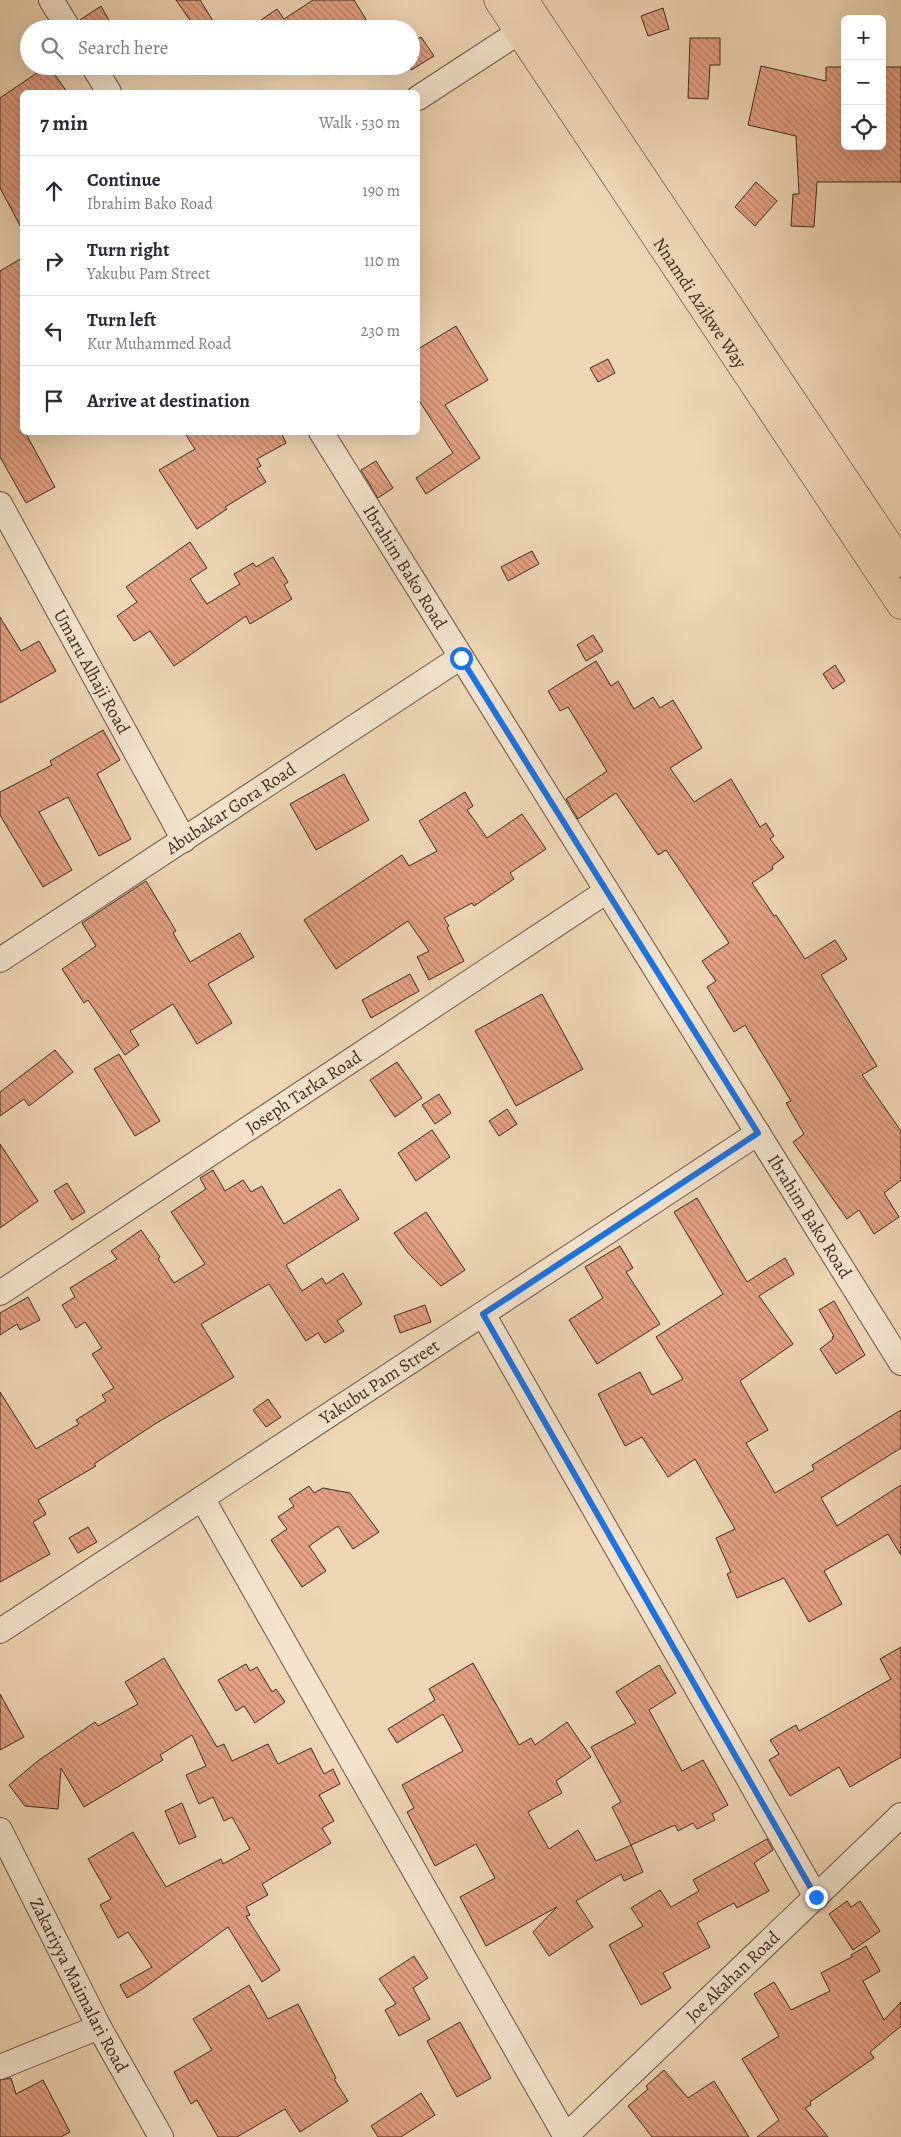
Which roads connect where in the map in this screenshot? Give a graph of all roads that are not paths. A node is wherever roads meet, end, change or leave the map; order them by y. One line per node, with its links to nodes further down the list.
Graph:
1 (52, 0): 4 (street)
2 (498, 0): 5 (highway, Nnamdi Azikwe Way)
3 (524, 0): 11 (highway, Nnamdi Azikwe Way)
4 (64, 20)
5 (519, 32): 8 (street); 12 (highway, Nnamdi Azikwe Way)
6 (99, 75): 7 (street)
7 (108, 90)
8 (420, 97)
9 (323, 435): 13 (street, Ibrahim Bako Road)
10 (0, 504): 14 (street, Umaru Alhaji Road)
11 (901, 563)
12 (901, 604)
13 (461, 658): 14 (street, Abubakar Gora Road); 15 (street, Ibrahim Bako Road)
14 (184, 840): 16 (street, Abubakar Gora Road)
15 (607, 891): 17 (street, Ibrahim Bako Road); 18 (street, Joseph Tarka Road)
16 (0, 960)
17 (758, 1133): 19 (street, Yakubu Pam Street); 20 (street, Ibrahim Bako Road)
18 (0, 1293)
19 (483, 1314): 21 (street, Yakubu Pam Street); 25 (street)
20 (901, 1363)
21 (202, 1498): 22 (street, Yakubu Pam Street); 29 (street)
22 (0, 1631)
23 (901, 1815): 25 (street, Joe Akahan Road)
24 (0, 1830): 26 (street, Zakariyya Maimalari Road)
25 (816, 1897): 29 (street, Joe Akahan Road)
26 (98, 2027): 27 (street); 28 (street, Zakariyya Maimalari Road)
27 (0, 2066)
28 (162, 2137)
29 (566, 2137)

